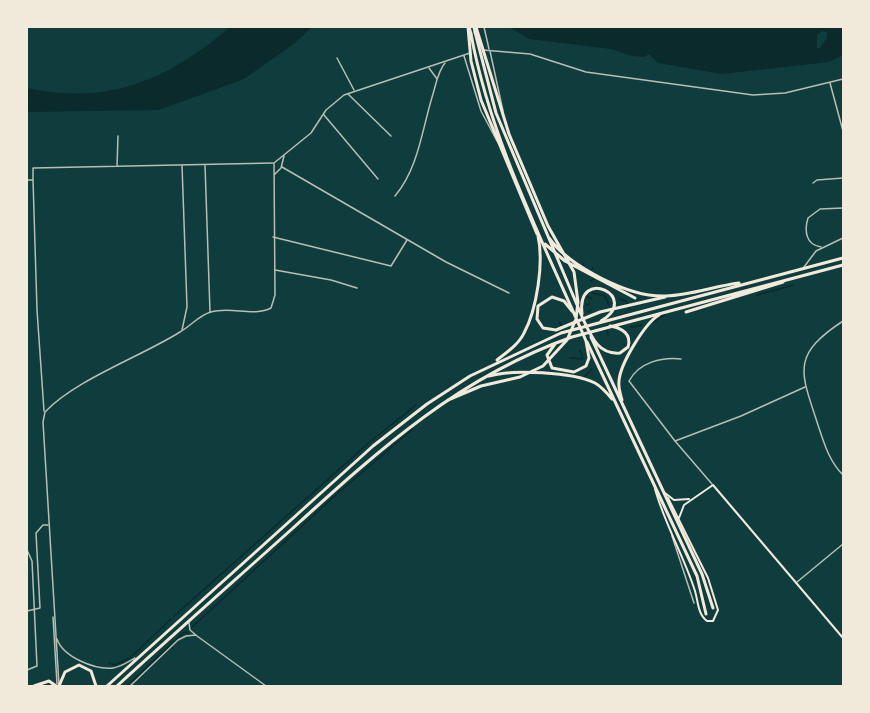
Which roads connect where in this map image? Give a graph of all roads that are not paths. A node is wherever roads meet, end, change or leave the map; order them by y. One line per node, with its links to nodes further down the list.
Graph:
1 (468, 27): 5 (main road); 5 (main road)
2 (475, 27): 4 (main road); 4 (main road)
3 (484, 27): 6 (street)
4 (479, 42): 11 (main road)
5 (471, 44): 10 (main road)
6 (489, 50): 7 (street); 8 (street); 12 (street)
7 (502, 51): 12 (street); 19 (street)
8 (464, 56): 13 (street); 28 (street)
9 (338, 58): 20 (street)
10 (473, 60): 28 (main road); 54 (main road)
11 (484, 60): 26 (main road); 78 (main road)
12 (492, 60): 26 (street)
13 (445, 63): 14 (street); 16 (street)
14 (438, 66): 15 (street); 16 (street)
15 (429, 68): 18 (street); 20 (street)
16 (440, 70): 18 (street)
17 (843, 79): 19 (street)
18 (437, 80): 40 (street)
19 (830, 83): 23 (street)
20 (354, 90): 21 (street)
21 (347, 93): 22 (street); 25 (street)
22 (323, 114): 27 (street); 36 (street)
23 (843, 131)
24 (118, 136): 32 (street)
25 (391, 136)
26 (507, 141): 43 (main road)
27 (285, 155): 30 (street); 33 (street)
28 (506, 155): 42 (main road)
29 (205, 164): 30 (street); 31 (street); 62 (street)
30 (275, 164): 33 (street); 33 (street); 34 (street)
31 (182, 165): 32 (street); 69 (street)
32 (117, 166): 38 (street)
33 (280, 167): 34 (street); 46 (street)
34 (273, 175): 44 (street)
35 (843, 178): 39 (street)
36 (378, 179)
37 (27, 180): 38 (street)
38 (33, 180): 80 (street)
39 (813, 183)
40 (395, 196)
41 (843, 208): 47 (street)
42 (534, 223): 65 (main road); 74 (main road)
43 (542, 225): 54 (main road); 64 (main road)
44 (273, 237): 46 (street); 53 (street)
45 (843, 238): 47 (street)
46 (408, 239): 58 (street)
47 (816, 249): 48 (street)
48 (811, 257): 50 (street); 52 (street)
49 (843, 258): 50 (main road)
50 (818, 264): 52 (main road)
51 (843, 265): 55 (main road)
52 (801, 269): 56 (main road)
53 (274, 270): 57 (street); 62 (street)
54 (599, 277): 59 (main road); 60 (main road)
55 (790, 278): 61 (main road); 63 (main road)
56 (750, 282): 59 (main road); 66 (main road)
57 (357, 288)
58 (509, 293)
59 (669, 296): 65 (main road)
60 (634, 298)
61 (667, 310): 68 (main road); 79 (main road)
62 (210, 312): 69 (street)
63 (686, 312)
64 (583, 319): 66 (main road); 70 (main road)
65 (577, 320): 71 (main road)
66 (599, 321): 74 (main road)
67 (843, 321): 76 (street)
68 (609, 326): 70 (main road); 72 (main road)
69 (182, 331): 80 (street)
70 (591, 336): 79 (main road)
71 (586, 341): 72 (main road); 77 (main road)
72 (556, 342): 75 (main road)
73 (681, 359): 81 (street)
74 (490, 365): 104 (main road)
75 (478, 380): 77 (main road); 78 (main road)
76 (805, 387): 81 (street); 82 (street)
77 (616, 406): 84 (main road)
78 (432, 408): 100 (main road)
79 (625, 410): 83 (main road)
80 (45, 412): 89 (street)
81 (675, 441): 85 (street)
82 (843, 475)
83 (658, 483): 86 (main road); 96 (main road)
84 (653, 485): 90 (main road); 99 (main road)
85 (713, 485): 87 (main road); 93 (main road)
86 (665, 493): 87 (main road); 88 (main road)
87 (692, 498): 88 (main road)
88 (680, 521): 90 (main road)
89 (48, 525): 95 (street); 98 (street)
90 (672, 536): 94 (street)
91 (843, 544): 93 (street)
92 (27, 550): 98 (street)
93 (796, 583): 103 (main road)
94 (694, 603)
95 (53, 608): 101 (street); 106 (street)
96 (713, 609)
97 (27, 611): 98 (street)
98 (34, 611): 105 (street)
99 (706, 614)
100 (189, 621): 102 (street); 112 (main road)
101 (56, 636): 104 (street); 109 (street)
102 (197, 636): 113 (street); 114 (street)
103 (843, 638)
104 (146, 651): 111 (main road)
105 (27, 670)
106 (56, 671): 107 (street); 109 (street)
107 (46, 681): 108 (main road); 109 (main road)
108 (34, 686)
109 (57, 686): 110 (main road)
110 (96, 686)
111 (107, 686)
112 (117, 686)
113 (130, 686)
114 (266, 686)

